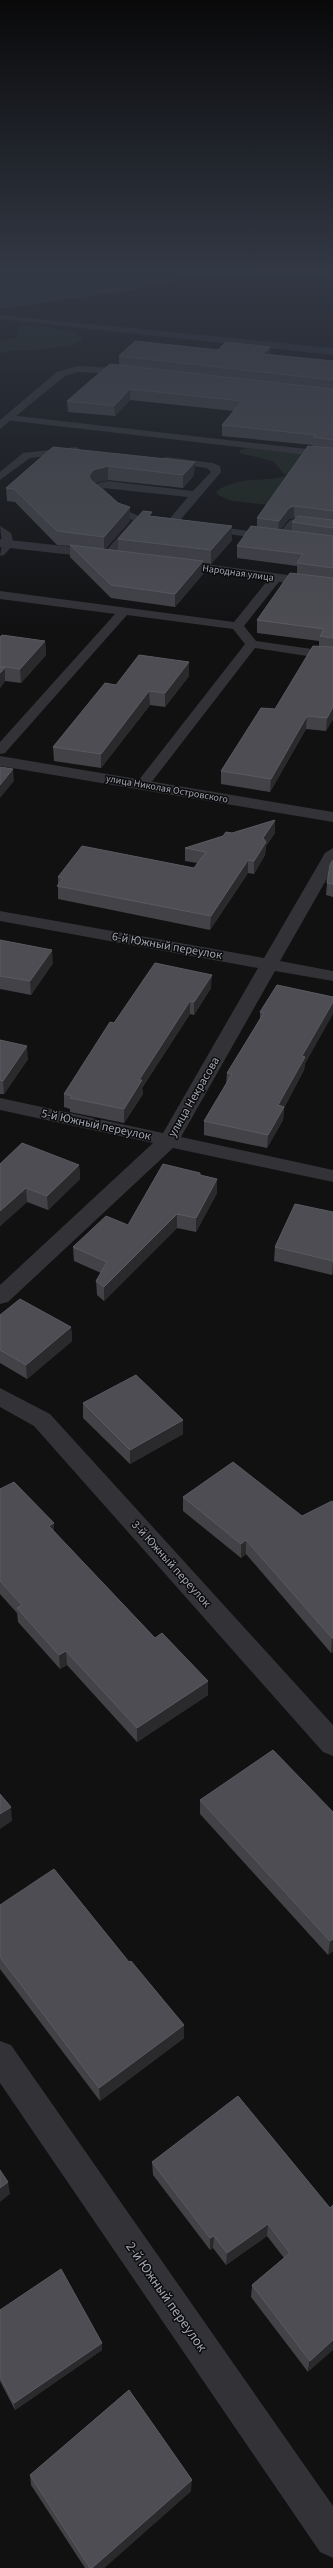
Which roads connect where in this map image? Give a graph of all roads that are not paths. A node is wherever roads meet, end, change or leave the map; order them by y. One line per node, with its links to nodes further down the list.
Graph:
1 (46, 387): 2 (street)
2 (9, 418): 3 (street); 5 (lane)
3 (0, 426)
4 (87, 451): 7 (lane)
5 (333, 454)
6 (156, 458): 8 (lane)
7 (0, 477)
8 (196, 496): 9 (lane); 10 (lane)
9 (140, 519): 10 (lane); 16 (lane)
10 (172, 523): 13 (lane)
11 (333, 527): 13 (lane)
12 (0, 529): 15 (lane)
13 (281, 538): 14 (lane)
14 (296, 540)
15 (3, 547): 16 (street)
16 (108, 555): 17 (street)
17 (123, 557)
18 (161, 562): 19 (street, Народная улица)
19 (276, 578): 20 (street, Народная улица); 23 (lane)
20 (333, 585)
21 (0, 595): 22 (lane)
22 (124, 611): 23 (lane); 26 (lane)
23 (237, 626): 24 (lane)
24 (252, 644): 25 (lane); 28 (lane)
25 (333, 656)
26 (0, 750)
27 (0, 761): 28 (street, улица Николая Островского)
28 (142, 785): 29 (street, улица Николая Островского)
29 (333, 817)
30 (333, 853): 32 (street, улица Некрасова)
31 (0, 916): 32 (street, 6-й Южный переулок)
32 (270, 964): 33 (street, 6-й Южный переулок); 35 (street, улица Некрасова)
33 (333, 976)
34 (0, 1104): 35 (street, 5-й Южный переулок)
35 (169, 1140): 36 (street, 5-й Южный переулок); 37 (street, улица Некрасова)
36 (333, 1176)
37 (0, 1297)
38 (0, 1396): 39 (street, 3-й Южный переулок)
39 (333, 1743)
40 (0, 2056): 41 (street, 2-й Южный переулок)
41 (333, 2539)

